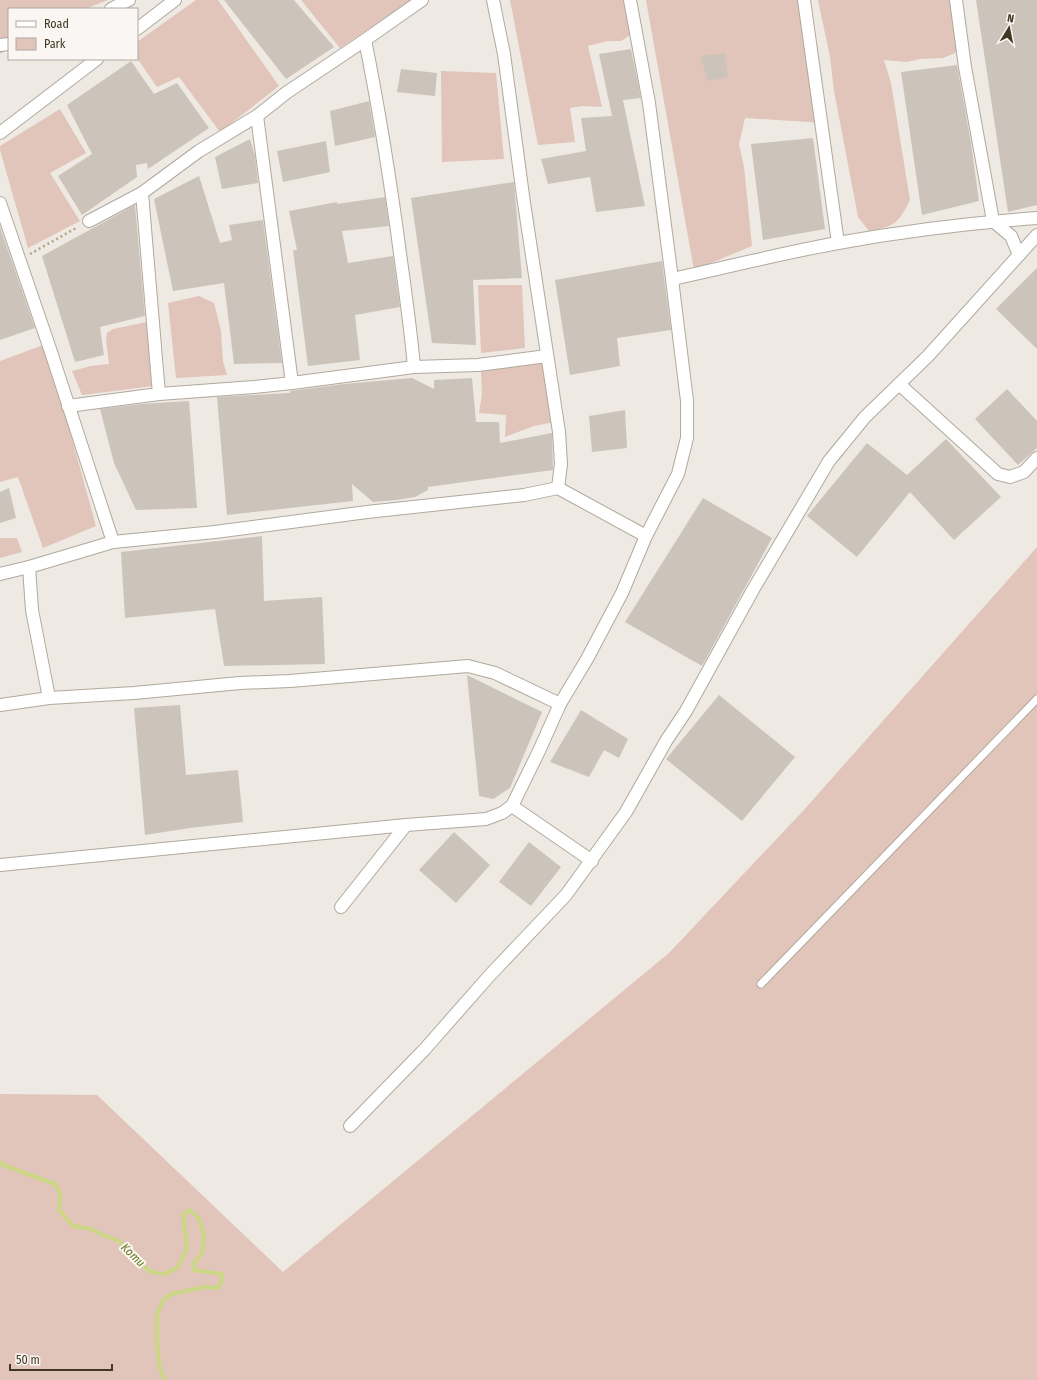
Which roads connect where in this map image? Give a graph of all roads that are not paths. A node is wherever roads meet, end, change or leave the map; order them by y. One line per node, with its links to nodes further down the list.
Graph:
1 (129, 0): 8 (street)
2 (175, 0): 9 (street)
3 (422, 0): 10 (street)
4 (493, 0): 23 (street)
5 (630, 0): 22 (street)
6 (804, 0): 20 (street)
7 (956, 0): 18 (street)
8 (113, 8)
9 (138, 28)
10 (365, 40): 12 (street); 24 (street)
11 (97, 60): 13 (street)
12 (257, 116): 14 (street); 25 (street)
13 (0, 133)
14 (142, 192): 17 (street); 27 (street)
15 (0, 202): 28 (street)
16 (1037, 218): 18 (street)
17 (89, 221)
18 (993, 221): 20 (street); 21 (street)
19 (1037, 235): 21 (street)
20 (838, 243): 22 (street)
21 (1019, 255): 26 (street)
22 (672, 279): 31 (street)
23 (547, 356): 24 (street); 30 (street)
24 (414, 367): 25 (street)
25 (292, 383): 27 (street)
26 (899, 384): 29 (street); 41 (street)
27 (159, 394): 28 (street)
28 (68, 406): 32 (street)
29 (1037, 458)
30 (558, 488): 31 (street); 32 (street)
31 (646, 536): 37 (street)
32 (113, 542): 33 (street)
33 (29, 567): 34 (street); 35 (street)
34 (0, 574)
35 (49, 698): 37 (street); 38 (street)
36 (1037, 699): 44 (lane)
37 (560, 704): 39 (street)
38 (0, 705)
39 (512, 806): 40 (street); 41 (street)
40 (406, 825): 42 (street); 43 (street)
41 (592, 861): 45 (street)
42 (0, 865)
43 (341, 907)
44 (761, 984)
45 (350, 1126)

